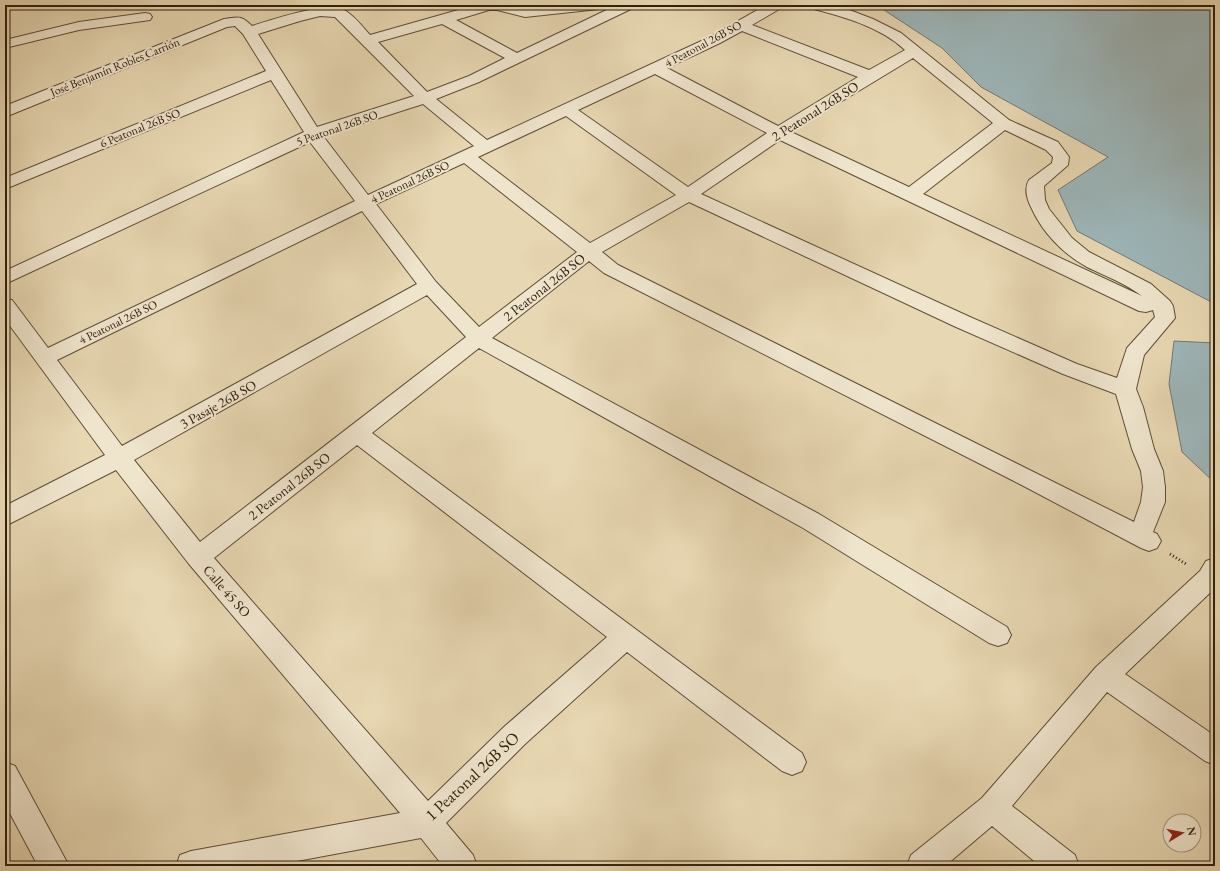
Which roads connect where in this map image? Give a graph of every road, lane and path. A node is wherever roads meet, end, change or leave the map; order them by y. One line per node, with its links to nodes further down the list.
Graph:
1 (599, 5): 6 (street)
2 (628, 5): 12 (street, 5 Peatonal 26B SO)
3 (776, 5): 7 (street, 4 Peatonal 26B SO)
4 (815, 5): 11 (street)
5 (145, 17): 10 (street)
6 (444, 19): 9 (street); 12 (street)
7 (740, 25): 13 (street, 4 Peatonal 26B SO); 15 (street)
8 (249, 32): 9 (street); 14 (street); 18 (street, José Benjamín Robles Carrión)
9 (369, 40): 16 (street)
10 (5, 44)
11 (914, 51): 15 (street, 2 Peatonal 26B SO); 19 (street)
12 (515, 58): 16 (street, 5 Peatonal 26B SO)
13 (655, 68): 17 (street, 4 Peatonal 26B SO); 20 (street)
14 (275, 73): 21 (street); 24 (street, 6 Peatonal 26B SO)
15 (870, 76): 20 (street, 2 Peatonal 26B SO)
16 (425, 98): 21 (street, 5 Peatonal 26B SO); 22 (street)
17 (567, 108): 22 (street, 4 Peatonal 26B SO); 25 (street)
18 (5, 112)
19 (1003, 123): 26 (street); 28 (street)
20 (779, 133): 25 (street, 2 Peatonal 26B SO); 26 (street)
21 (313, 134): 27 (street); 31 (street, 5 Peatonal 26B SO)
22 (486, 147): 23 (street, 4 Peatonal 26B SO)
23 (466, 156): 27 (street, 4 Peatonal 26B SO); 30 (street)
24 (5, 184)
25 (688, 195): 30 (street, 2 Peatonal 26B SO); 37 (street)
26 (910, 195): 29 (street)
27 (366, 202): 32 (street); 36 (street, 4 Peatonal 26B SO)
28 (1060, 237): 29 (street); 34 (street)
29 (1018, 246): 34 (street)
30 (590, 251): 35 (street, 2 Peatonal 26B SO); 41 (street)
31 (5, 278)
32 (429, 286): 35 (street); 39 (street, 3 Pasaje 26B SO)
33 (5, 305): 36 (street, Calle 45 SO)
34 (1163, 314): 37 (street)
35 (479, 339): 38 (street, 2 Peatonal 26B SO); 44 (street)
36 (44, 358): 39 (street, Calle 45 SO)
37 (1125, 389): 41 (street)
38 (356, 433): 42 (street, 2 Peatonal 26B SO); 45 (street)
39 (119, 458): 40 (street, 3 Pasaje 26B SO); 42 (street, Calle 45 SO)
40 (5, 517)
41 (1145, 539): 43 (path)
42 (198, 557): 51 (street, Calle 45 SO)
43 (1213, 576): 46 (street)
44 (998, 635)
45 (626, 637): 48 (street); 51 (street, 1 Peatonal 26B SO)
46 (1104, 675): 47 (street); 50 (street)
47 (1215, 752)
48 (792, 762)
49 (5, 776): 52 (street)
50 (992, 808): 55 (street); 56 (street)
51 (427, 822): 53 (street, 1 Peatonal 26B SO); 54 (street, Calle 45 SO)
52 (54, 866)
53 (191, 866)
54 (462, 866)
55 (922, 866)
56 (1064, 866)

